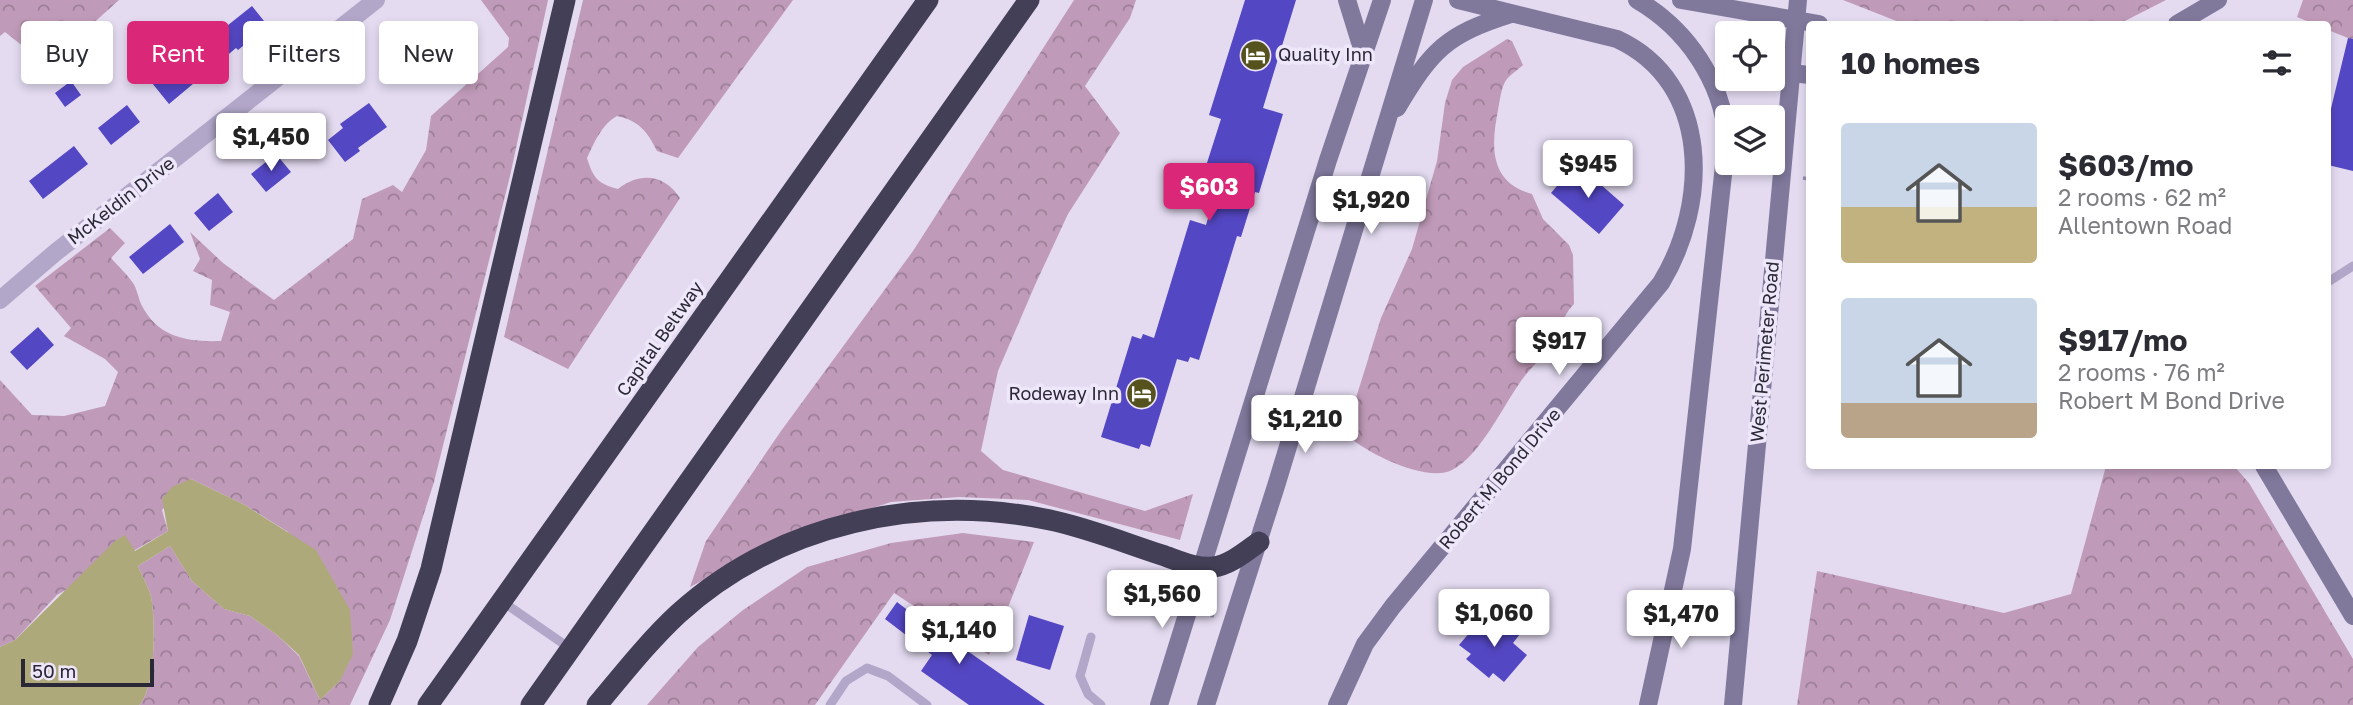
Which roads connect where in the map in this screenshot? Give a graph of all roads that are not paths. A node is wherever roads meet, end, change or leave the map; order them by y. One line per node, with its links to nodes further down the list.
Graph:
1 (376, 0): 23 (street, McKeldin Drive)
2 (565, 0): 32 (highway)
3 (928, 0): 27 (highway, Capital Beltway)
4 (1029, 0): 30 (highway)
5 (1347, 0): 17 (street)
6 (1382, 0): 17 (street)
7 (1424, 0): 20 (street)
8 (1458, 0): 13 (street, Robert M Bond Drive)
9 (1637, 0): 41 (street)
10 (1681, 0): 14 (street)
11 (1798, 0): 14 (street, West Perimeter Road)
12 (2218, 0): 16 (street)
13 (1513, 13): 20 (street); 40 (street, Robert M Bond Drive)
14 (1795, 19): 15 (street); 18 (street, West Perimeter Road)
15 (1806, 21)
16 (2182, 21)
17 (1364, 55): 26 (street)
18 (1791, 73): 19 (street); 42 (street, West Perimeter Road)
19 (1806, 75)
20 (1383, 132): 25 (street)
21 (2353, 266): 22 (lane)
22 (2331, 280)
23 (0, 300)
24 (2266, 469): 28 (street)
25 (1259, 542): 26 (highway); 39 (street)
26 (1201, 567): 35 (highway); 38 (street)
27 (502, 601): 30 (lane); 33 (highway, Capital Beltway)
28 (2353, 616)
29 (1091, 637): 31 (lane)
30 (571, 649): 34 (highway)
31 (1096, 704)
32 (379, 705)
33 (428, 705)
34 (530, 705)
35 (597, 705)
36 (830, 705): 37 (lane)
37 (927, 705)
38 (1159, 705)
39 (1206, 705)
40 (1338, 705)
41 (1648, 705)
42 (1733, 705)

